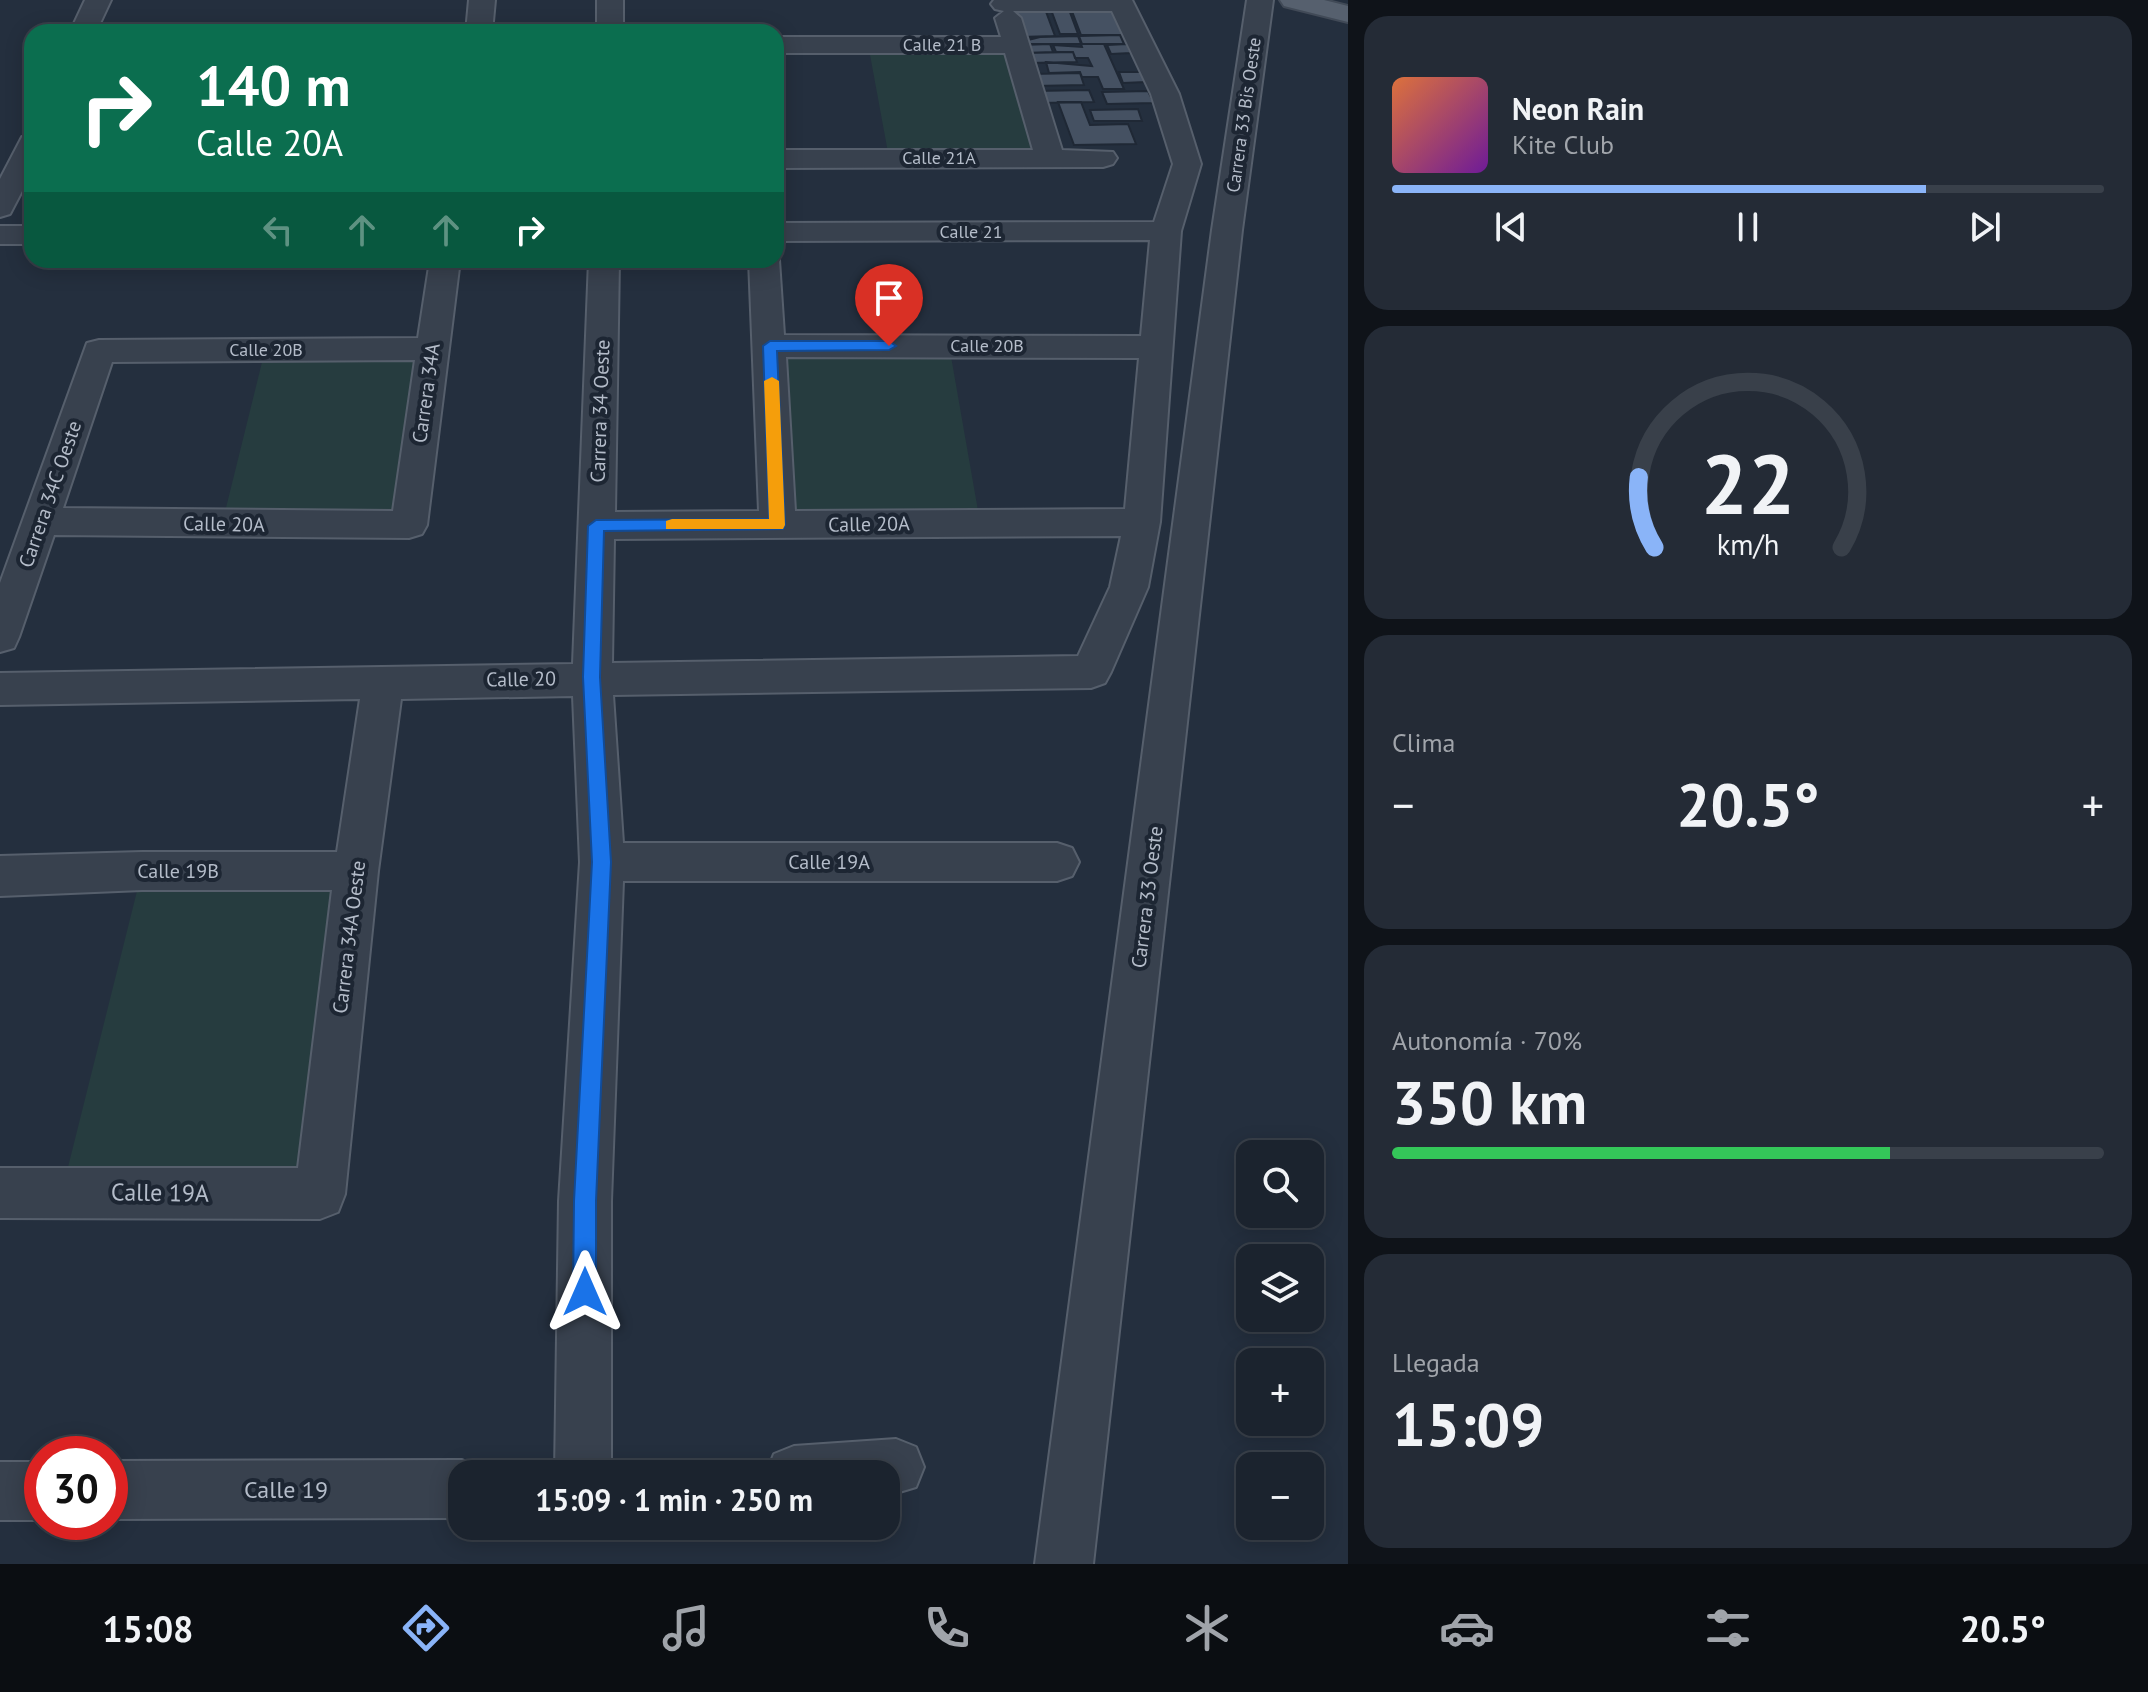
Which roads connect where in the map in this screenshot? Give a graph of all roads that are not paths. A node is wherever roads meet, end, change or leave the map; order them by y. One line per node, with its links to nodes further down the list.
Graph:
1 (98, 0): 8 (street)
2 (482, 0): 9 (street)
3 (610, 0): 10 (street)
4 (1260, 0): 18 (street, Carrera 33 Bis Oeste)
5 (1293, 0): 7 (main road)
6 (1004, 2): 12 (street); 19 (street)
7 (1348, 14)
8 (87, 24)
9 (480, 24)
10 (610, 24)
11 (784, 45): 12 (street, Calle 21 B)
12 (1015, 45): 13 (street)
13 (1050, 158): 14 (street, Calle 21A); 16 (street, Calle 21A)
14 (1103, 158)
15 (24, 159): 17 (street)
16 (784, 159)
17 (0, 208)
18 (1227, 230): 50 (street, Carrera 33 Oeste)
19 (1166, 231): 20 (street, Calle 21); 27 (street)
20 (784, 232)
21 (0, 235): 22 (street)
22 (24, 235)
23 (444, 268): 28 (street, Carrera 34A)
24 (604, 268): 34 (street, Carrera 34 Oeste)
25 (765, 268): 26 (street)
26 (770, 346): 27 (street, Calle 20B); 33 (street)
27 (1155, 347): 31 (street)
28 (432, 349): 29 (street, Calle 20B); 32 (street, Carrera 34A)
29 (99, 351): 30 (street, Carrera 34C Oeste)
30 (40, 521): 32 (street, Calle 20A); 35 (street, Carrera 34C Oeste)
31 (1142, 522): 33 (street, Calle 20A); 36 (street, Calle 20)
32 (409, 525)
33 (778, 525): 34 (street, Calle 20A)
34 (596, 526): 36 (street, Carrera 34 Oeste)
35 (0, 637)
36 (592, 677): 37 (street, Calle 20); 39 (street, Carrera 34 Oeste)
37 (383, 681): 38 (street, Calle 20); 41 (street, Carrera 34A Oeste)
38 (0, 689)
39 (602, 862): 40 (street, Calle 19A); 45 (street, Carrera 34 Oeste)
40 (1057, 862)
41 (356, 871): 42 (street, Calle 19B); 44 (street, Carrera 34A Oeste)
42 (0, 876)
43 (0, 1193): 44 (street, Calle 19A)
44 (320, 1194)
45 (583, 1460)
46 (448, 1489): 47 (street, Calle 19)
47 (128, 1490)
48 (0, 1491): 49 (street)
49 (24, 1491)
50 (1064, 1564)

